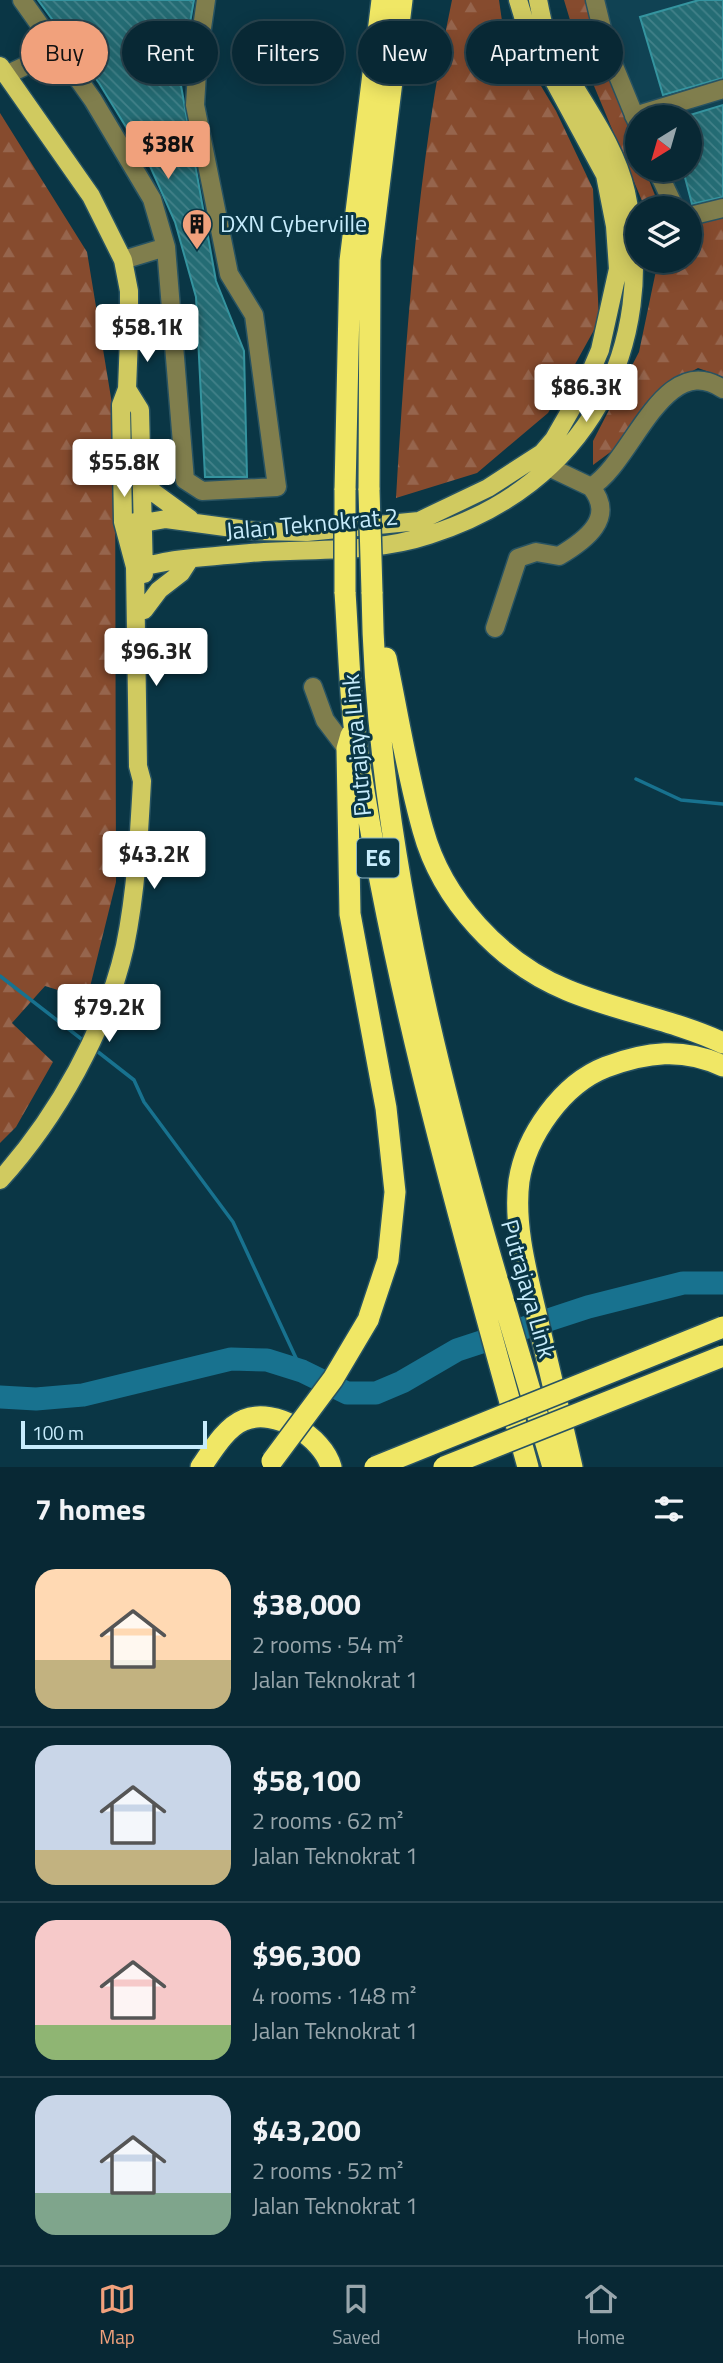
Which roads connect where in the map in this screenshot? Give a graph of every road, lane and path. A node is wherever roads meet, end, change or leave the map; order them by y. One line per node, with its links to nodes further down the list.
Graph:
1 (22, 0): 8 (lane)
2 (206, 0): 17 (lane)
3 (382, 0): 34 (highway, Putrajaya Link / E6, bridge)
4 (402, 0): 31 (highway, Putrajaya Link / E6, bridge)
5 (518, 0): 27 (main road, Jalan Teknokrat 2)
6 (538, 0): 21 (main road, Jalan Teknokrat 2)
7 (598, 1): 13 (lane)
8 (36, 21)
9 (21, 64): 10 (lane)
10 (3, 70): 18 (main road)
11 (81, 84): 17 (lane)
12 (723, 89): 14 (lane)
13 (630, 105)
14 (677, 105)
15 (723, 208): 16 (lane)
16 (702, 213)
17 (166, 247): 18 (lane)
18 (123, 260): 19 (main road)
19 (127, 389): 22 (main road); 25 (main road)
20 (723, 389): 23 (lane)
21 (551, 468): 23 (lane); 28 (main road, Jalan Teknokrat 2)
22 (142, 475): 26 (main road); 27 (main road)
23 (591, 487): 32 (lane)
24 (166, 519): 26 (main road, Jalan Teknokrat 2); 27 (main road, Jalan Teknokrat 2); 28 (main road)
25 (123, 522): 26 (main road, Jalan Teknokrat 2); 29 (main road)
26 (143, 523): 29 (main road)
27 (200, 524)
28 (182, 560): 29 (main road, Jalan Teknokrat 2); 30 (main road)
29 (139, 567): 30 (main road); 36 (main road)
30 (144, 610): 36 (main road)
31 (373, 628): 37 (highway); 48 (highway, Putrajaya Link / E6, bridge)
32 (495, 628)
33 (313, 687): 35 (lane)
34 (354, 723): 35 (highway); 47 (highway, Putrajaya Link / E6, bridge)
35 (346, 749): 42 (highway, bridge)
36 (142, 782): 39 (main road)
37 (723, 1043)
38 (723, 1066): 49 (highway, bridge)
39 (0, 1180)
40 (723, 1327): 45 (highway, bridge)
41 (723, 1356): 46 (highway, bridge)
42 (269, 1464)
43 (201, 1467): 44 (highway)
44 (331, 1467)
45 (375, 1467)
46 (444, 1467)
47 (528, 1467)
48 (552, 1467)
49 (572, 1467)

